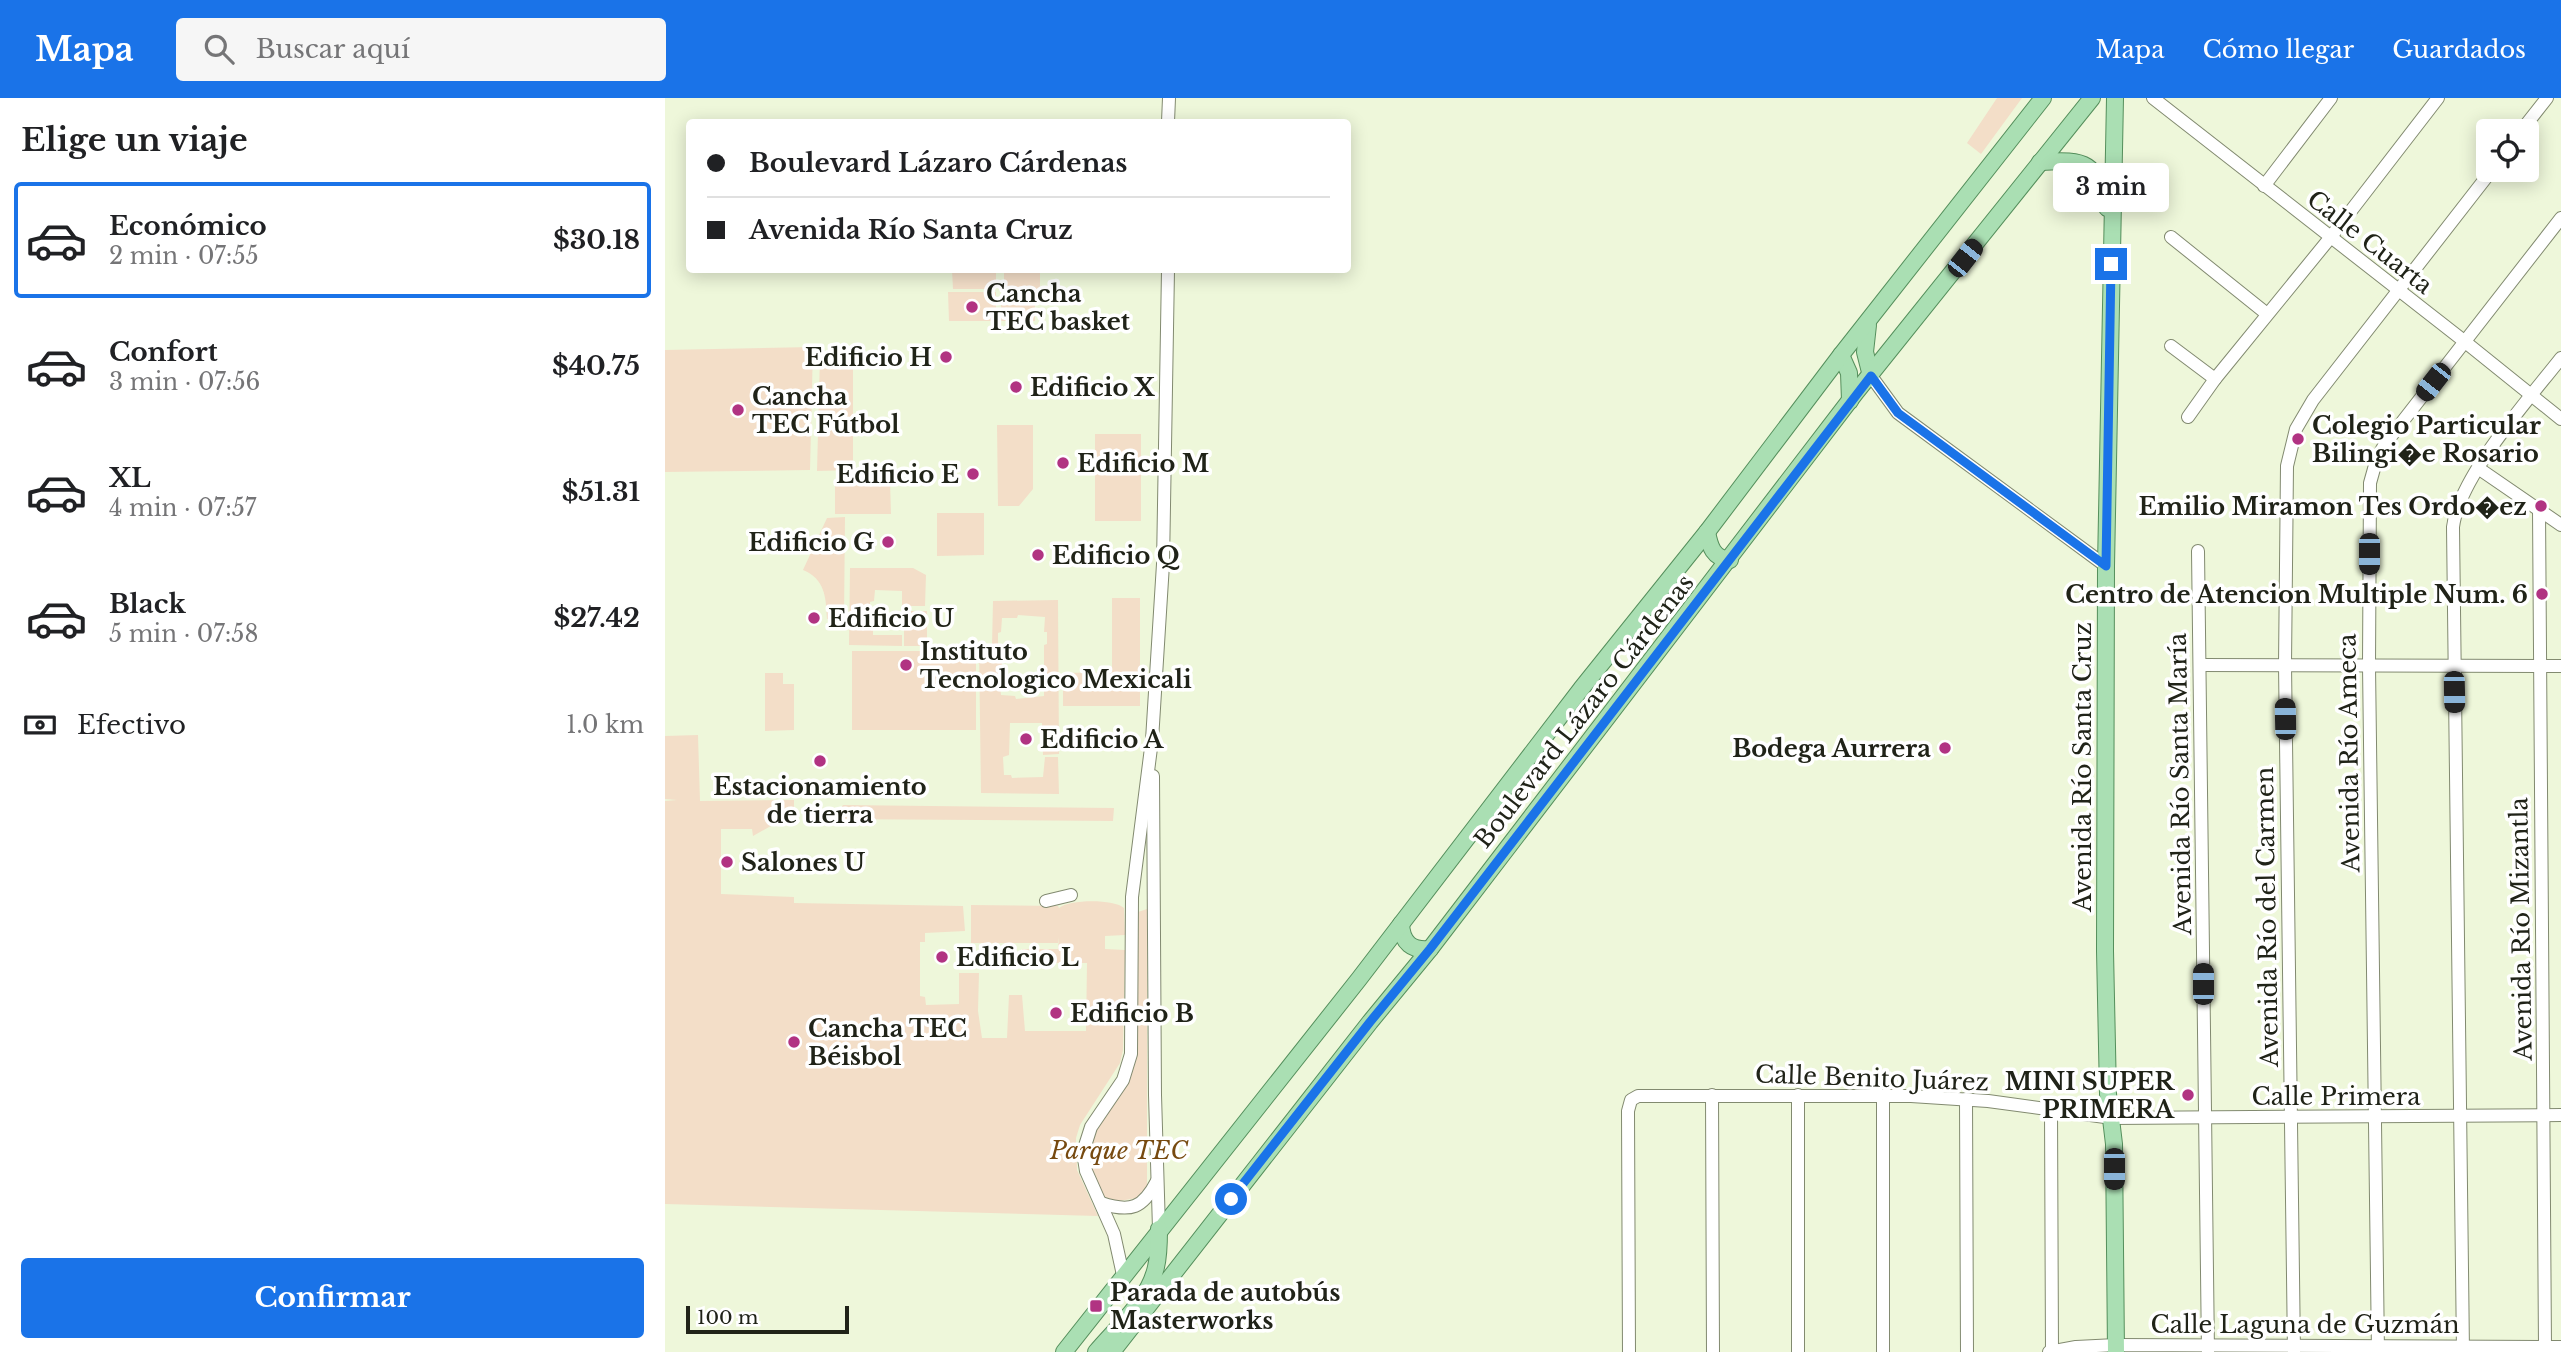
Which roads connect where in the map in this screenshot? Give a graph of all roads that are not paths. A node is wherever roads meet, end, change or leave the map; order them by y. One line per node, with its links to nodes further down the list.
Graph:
1 (1169, 98): 10 (street)
2 (2043, 98): 9 (main road, Boulevard Lázaro Cárdenas)
3 (2092, 98): 12 (main road, Boulevard Lázaro Cárdenas)
4 (2115, 98): 16 (main road, Avenida Río Santa Cruz)
5 (2153, 98): 14 (street, Calle Cuarta)
6 (2332, 98): 14 (street)
7 (2438, 98): 18 (street)
8 (2547, 98): 11 (street)
9 (2032, 105): 22 (main road, Boulevard Lázaro Cárdenas)
10 (1168, 119)
11 (2530, 119)
12 (2041, 162): 16 (main road); 27 (main road, Boulevard Lázaro Cárdenas)
13 (2483, 182): 20 (street, Avenida Río del Carmen)
14 (2264, 186): 18 (street, Calle Cuarta)
15 (2561, 218): 23 (street, Avenida Río Ameca)
16 (2112, 236): 39 (main road, Avenida Río Santa Cruz)
17 (2171, 237): 21 (street)
18 (2330, 238): 20 (street, Calle Cuarta); 21 (street)
19 (1168, 273): 46 (street)
20 (2398, 291): 23 (street, Calle Cuarta); 41 (street, Avenida Río del Carmen)
21 (2267, 314): 28 (street)
22 (1868, 322): 25 (main road, Boulevard Lázaro Cárdenas); 27 (main road)
23 (2464, 341): 29 (street, Calle Cuarta); 42 (street, Avenida Río Ameca)
24 (2171, 346): 28 (street)
25 (1841, 355): 30 (main road); 36 (main road, Boulevard Lázaro Cárdenas)
26 (2561, 358): 29 (street)
27 (1871, 376): 30 (main road, Boulevard Lázaro Cárdenas); 39 (street)
28 (2215, 380): 31 (street)
29 (2532, 396): 32 (street, Calle Cuarta); 33 (street)
30 (1850, 401): 38 (main road, Boulevard Lázaro Cárdenas)
31 (2188, 417)
32 (2561, 419)
33 (2478, 468): 34 (street); 43 (street)
34 (2539, 510): 35 (street); 44 (street, Avenida Río Mizantla)
35 (2561, 525)
36 (1707, 533): 38 (main road); 51 (main road, Boulevard Lázaro Cárdenas)
37 (2198, 551): 40 (street, Avenida Río Santa María)
38 (1730, 560): 52 (main road, Boulevard Lázaro Cárdenas)
39 (2106, 566): 64 (main road, Avenida Río Santa Cruz)
40 (2201, 665): 41 (street); 61 (street, Avenida Río Santa María)
41 (2285, 666): 42 (street); 62 (street, Avenida Río del Carmen)
42 (2369, 666): 43 (street); 63 (street, Avenida Río Ameca)
43 (2453, 666): 44 (street); 60 (street)
44 (2539, 666): 45 (street); 58 (street, Avenida Río Mizantla)
45 (2561, 666)
46 (1152, 740): 49 (street); 50 (street)
47 (1071, 895): 48 (street)
48 (1046, 901)
49 (1154, 907): 50 (street); 65 (street)
50 (1132, 908): 66 (street)
51 (1401, 924): 52 (main road); 67 (main road, Boulevard Lázaro Cárdenas)
52 (1430, 949): 78 (main road, Boulevard Lázaro Cárdenas)
53 (1712, 1095): 54 (street, Calle Benito Juárez); 79 (street, Calle Benito Juárez); 80 (street)
54 (1798, 1095): 55 (street, Calle Benito Juárez); 81 (street)
55 (1883, 1096): 56 (street, Calle Benito Juárez); 82 (street)
56 (1966, 1099): 57 (street, Calle Benito Juárez); 83 (street)
57 (2052, 1110): 64 (street, Calle Benito Juárez); 84 (street)
58 (2545, 1115): 59 (street, Calle Primera); 60 (street, Calle Primera); 69 (street, Avenida Río Mizantla)
59 (2561, 1115)
60 (2460, 1116): 63 (street, Calle Primera); 75 (street)
61 (2204, 1117): 62 (street, Calle Primera); 64 (street, Calle Primera); 72 (street, Avenida Río Santa María)
62 (2290, 1117): 63 (street, Calle Primera); 73 (street, Avenida Río del Carmen)
63 (2375, 1117): 74 (street, Avenida Río Ameca)
64 (2112, 1118): 71 (main road, Avenida Río Santa Cruz)
65 (1157, 1180): 66 (street); 67 (street)
66 (1101, 1203): 68 (street)
67 (1159, 1229): 68 (main road, Boulevard Lázaro Cárdenas); 77 (main road)
68 (1123, 1275): 76 (main road, Boulevard Lázaro Cárdenas)
69 (2545, 1347): 70 (street, Calle Laguna de Guzmán); 75 (street, Calle Laguna de Guzmán)
70 (2561, 1347)
71 (2116, 1348): 72 (street, Calle Laguna de Guzmán); 84 (street, Calle Laguna de Guzmán)
72 (2208, 1349): 73 (street, Calle Laguna de Guzmán)
73 (2294, 1349): 74 (street, Calle Laguna de Guzmán)
74 (2378, 1349): 75 (street, Calle Laguna de Guzmán)
75 (2463, 1349)
76 (1064, 1352)
77 (1096, 1352)
78 (1112, 1352)
79 (1629, 1352)
80 (1713, 1352)
81 (1798, 1352)
82 (1883, 1352)
83 (1967, 1352)
84 (2051, 1352)

